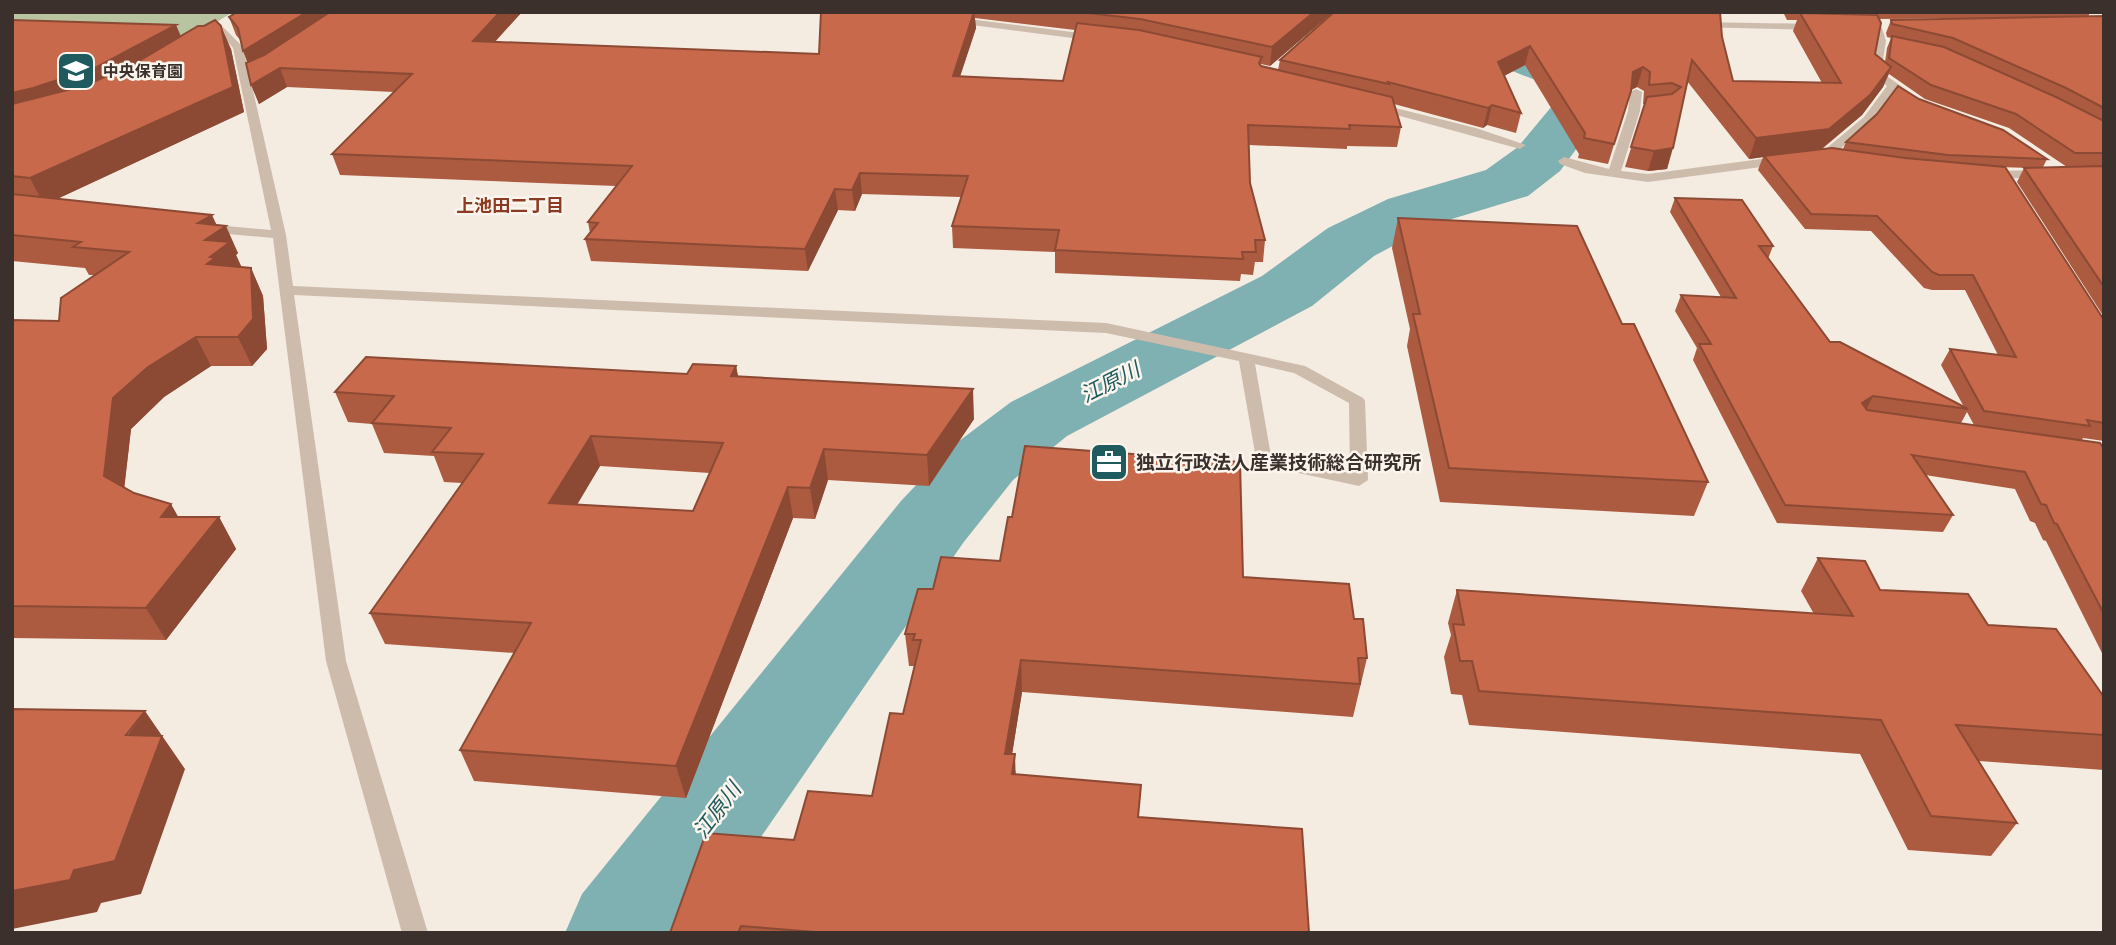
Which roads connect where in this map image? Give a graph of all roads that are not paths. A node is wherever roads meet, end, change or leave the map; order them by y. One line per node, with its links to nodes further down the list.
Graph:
1 (946, 19): 6 (street)
2 (1682, 24): 3 (street)
3 (1829, 27)
4 (1877, 27): 7 (street)
5 (223, 31): 19 (street)
6 (1111, 40)
7 (1892, 85): 10 (street); 12 (street)
8 (1636, 92): 16 (street)
9 (1368, 104): 11 (street)
10 (1932, 107)
11 (1520, 145)
12 (1827, 156)
13 (1797, 158): 16 (street)
14 (1564, 161): 16 (street)
15 (2053, 167): 17 (street)
16 (1614, 174)
17 (1977, 174)
18 (185, 226): 19 (street)
19 (279, 236): 20 (street)
20 (286, 289): 21 (street); 22 (street)
21 (1246, 358): 21 (street)
22 (415, 933)

